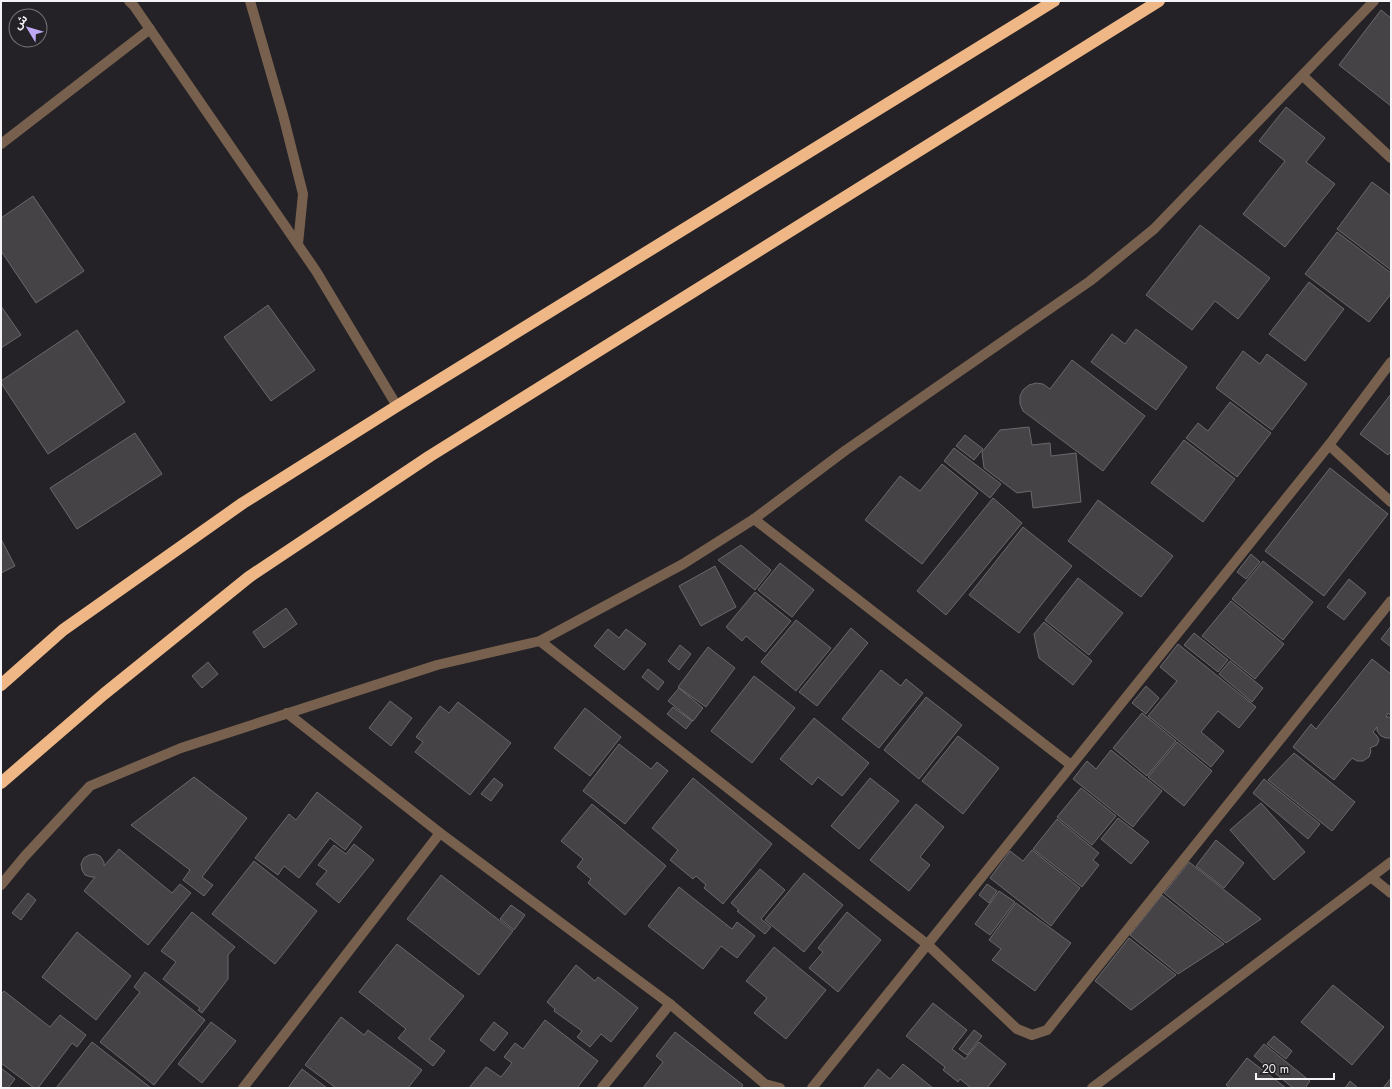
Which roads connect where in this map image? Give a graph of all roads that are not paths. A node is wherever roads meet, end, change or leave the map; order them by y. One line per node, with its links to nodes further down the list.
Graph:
1 (129, 1): 6 (street)
2 (250, 1): 10 (street)
3 (1054, 1): 12 (highway)
4 (1159, 1): 21 (highway)
5 (1374, 1): 7 (street)
6 (150, 29): 8 (street); 10 (street)
7 (1303, 76): 9 (street); 15 (street)
8 (1, 144)
9 (1391, 158)
10 (298, 244): 12 (street)
11 (1391, 362): 13 (street)
12 (397, 406): 18 (highway)
13 (1330, 445): 14 (street); 20 (street)
14 (1391, 502)
15 (754, 519): 17 (street); 20 (street)
16 (1391, 601): 27 (street)
17 (540, 641): 19 (street); 27 (street)
18 (1, 685)
19 (287, 713): 22 (street); 25 (street)
20 (1071, 765): 27 (street)
21 (1, 782)
22 (440, 833): 28 (street); 30 (street)
23 (1391, 862): 24 (street)
24 (1372, 877): 26 (street); 34 (street)
25 (1, 885)
26 (1391, 894)
27 (928, 945): 33 (street)
28 (670, 1004): 29 (street); 31 (street)
29 (764, 1086): 32 (street)
30 (242, 1088)
31 (602, 1088)
32 (780, 1088)
33 (812, 1088)
34 (1092, 1088)

